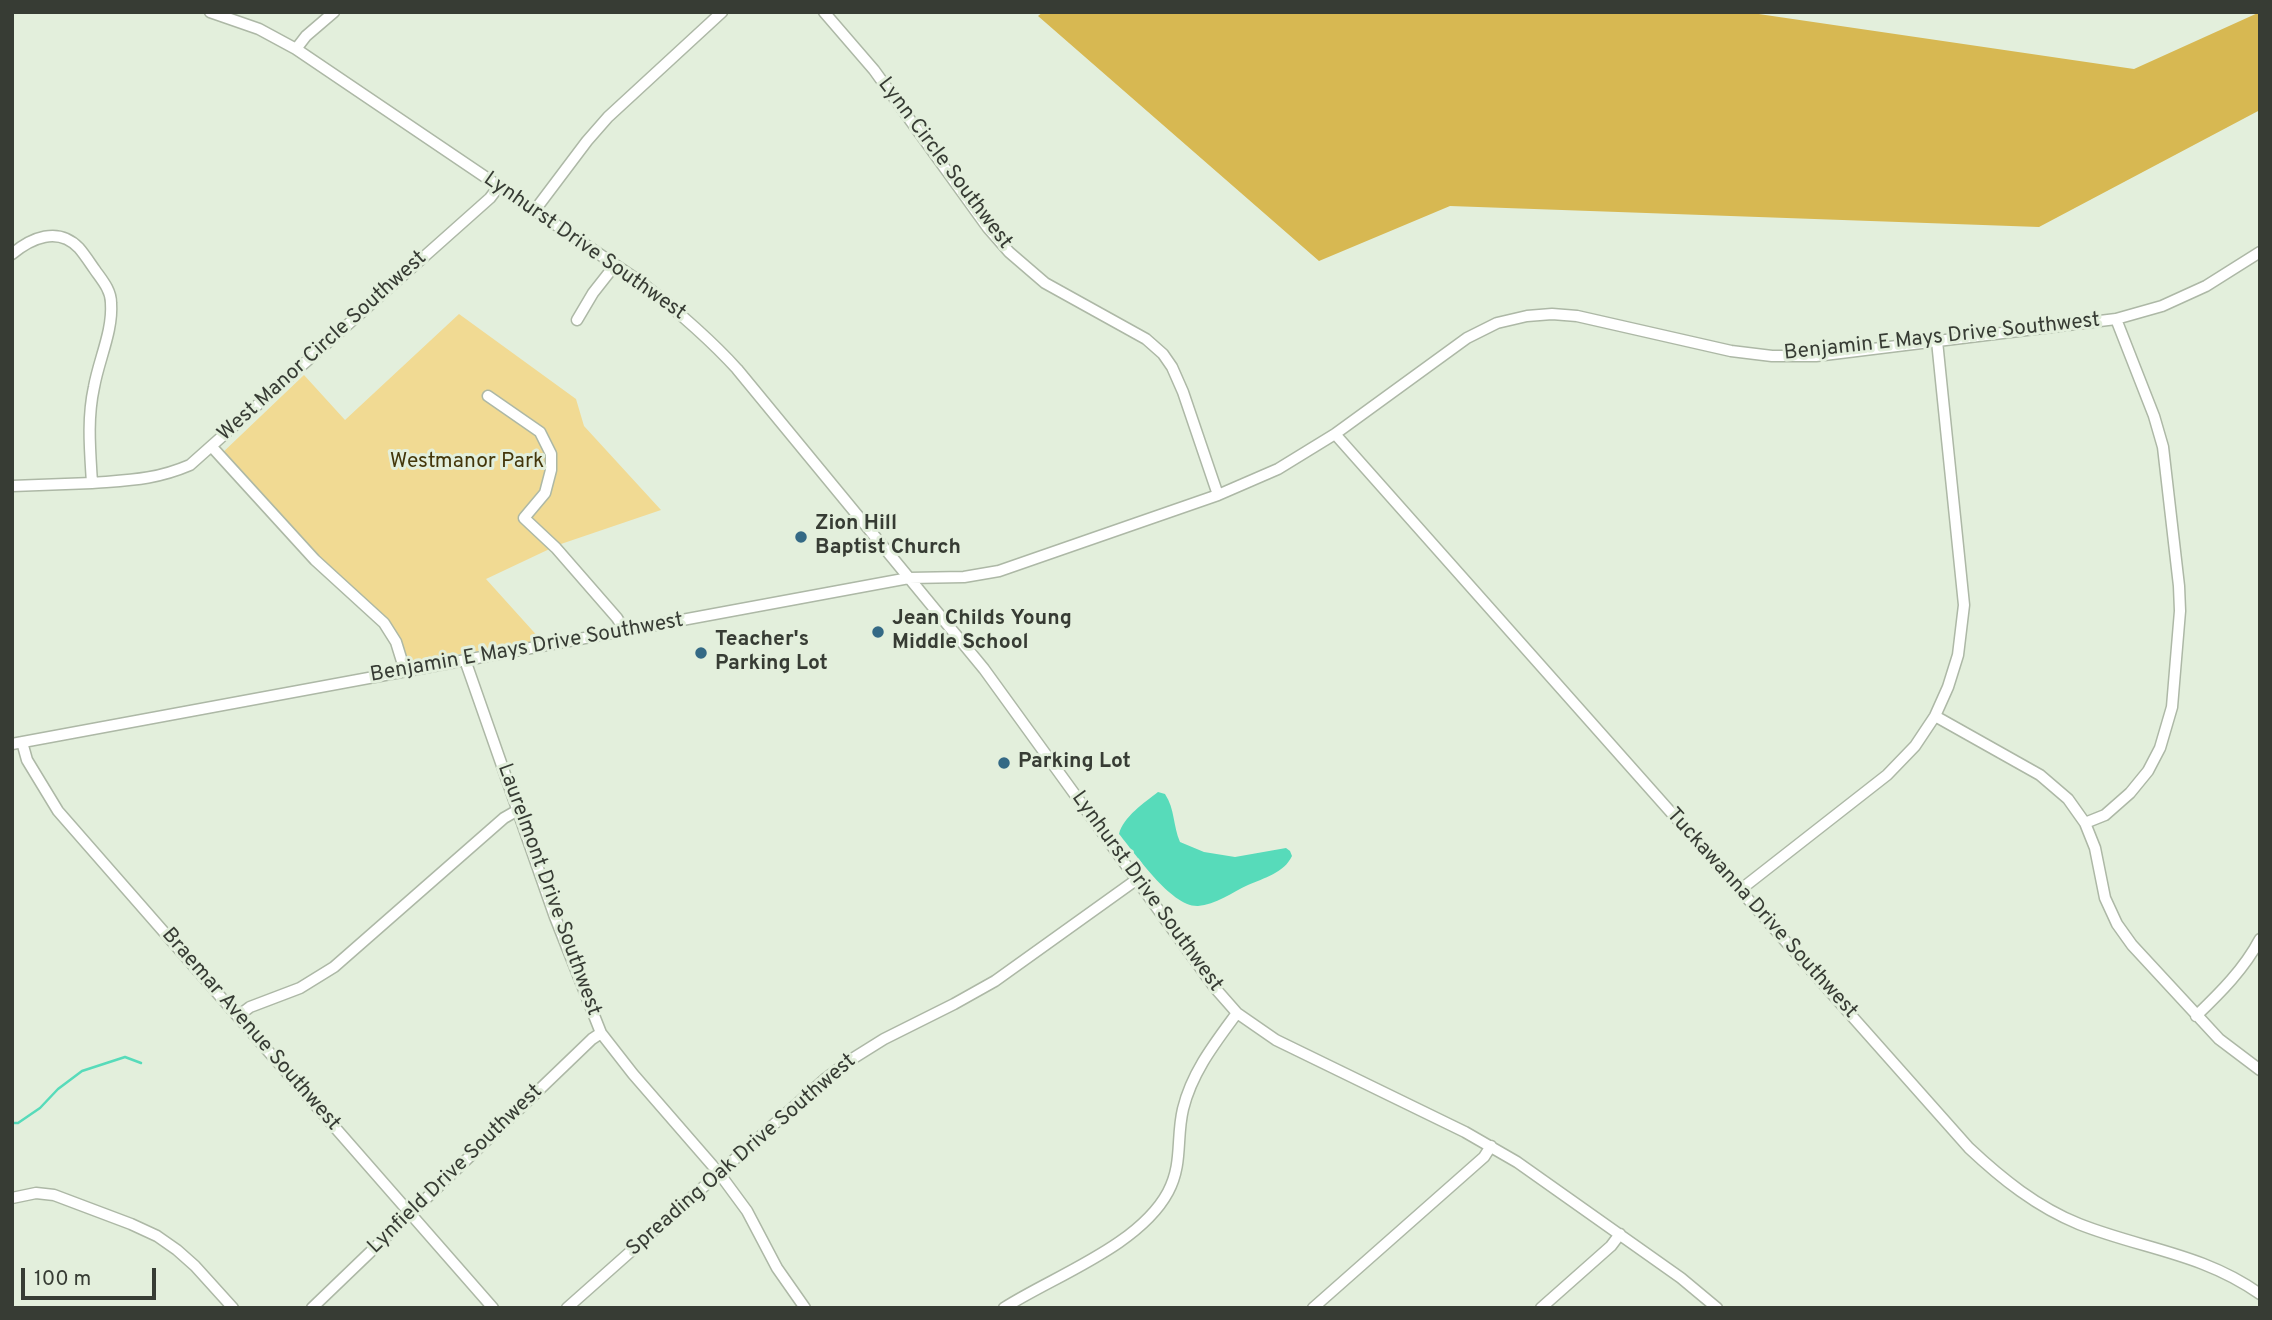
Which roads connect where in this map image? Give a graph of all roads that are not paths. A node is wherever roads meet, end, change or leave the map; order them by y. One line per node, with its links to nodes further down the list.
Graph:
1 (210, 12): 5 (street, Lynhurst Drive Southwest)
2 (334, 12): 5 (street)
3 (722, 12): 7 (street)
4 (824, 12): 19 (street, Lynn Circle Southwest)
5 (296, 49): 6 (street, Lynhurst Drive Southwest)
6 (499, 186): 7 (street, Lynhurst Drive Southwest); 16 (street, West Manor Circle Southwest)
7 (535, 210): 10 (street, Lynhurst Drive Southwest)
8 (2260, 252): 11 (street, Benjamin E Mays Drive Southwest)
9 (12, 254): 17 (street)
10 (615, 265): 12 (street); 20 (street, Lynhurst Drive Southwest)
11 (2116, 319): 13 (street, Benjamin E Mays Drive Southwest); 27 (street)
12 (576, 320)
13 (1937, 341): 15 (street, Benjamin E Mays Drive Southwest); 24 (street)
14 (488, 396): 21 (street)
15 (1335, 434): 19 (street, Benjamin E Mays Drive Southwest); 29 (street, Tuckawanna Drive Southwest)
16 (212, 447): 17 (street); 23 (street, West Manor Circle Southwest)
17 (92, 483): 18 (street)
18 (12, 486)
19 (1218, 495): 20 (street, Benjamin E Mays Drive Southwest)
20 (909, 578): 21 (street, Benjamin E Mays Drive Southwest); 28 (street, Lynhurst Drive Southwest)
21 (625, 631): 22 (street, Benjamin E Mays Drive Southwest)
22 (465, 660): 23 (street, Benjamin E Mays Drive Southwest); 26 (street, Laurelmont Drive Southwest)
23 (405, 671): 25 (street, Benjamin E Mays Drive Southwest)
24 (1934, 716): 27 (street); 29 (street)
25 (17, 743): 32 (street, Braemar Avenue Southwest)
26 (518, 810): 32 (street); 34 (street, Laurelmont Drive Southwest)
27 (2085, 823): 33 (street)
28 (1136, 880): 31 (street, Lynhurst Drive Southwest); 37 (street, Spreading Oak Drive Southwest)
29 (1740, 890): 41 (street, Tuckawanna Drive Southwest)
30 (2260, 939): 33 (street)
31 (1237, 1013): 36 (street, Lynhurst Drive Southwest); 47 (street)
32 (238, 1016): 39 (street, Braemar Avenue Southwest)
33 (2196, 1016): 35 (street)
34 (601, 1033): 37 (street, Laurelmont Drive Southwest); 39 (street, Lynfield Drive Southwest)
35 (2260, 1070)
36 (1491, 1146): 40 (street, Lynhurst Drive Southwest); 48 (street)
37 (719, 1173): 45 (street, Spreading Oak Drive Southwest); 46 (street, Laurelmont Drive Southwest)
38 (12, 1198): 42 (street)
39 (411, 1213): 43 (street, Lynfield Drive Southwest); 44 (street, Braemar Avenue Southwest)
40 (1620, 1234): 49 (street); 50 (street, Lynhurst Drive Southwest)
41 (2260, 1294)
42 (233, 1308)
43 (312, 1308)
44 (493, 1308)
45 (567, 1308)
46 (805, 1308)
47 (1004, 1308)
48 (1313, 1308)
49 (1541, 1308)
50 (1717, 1308)

